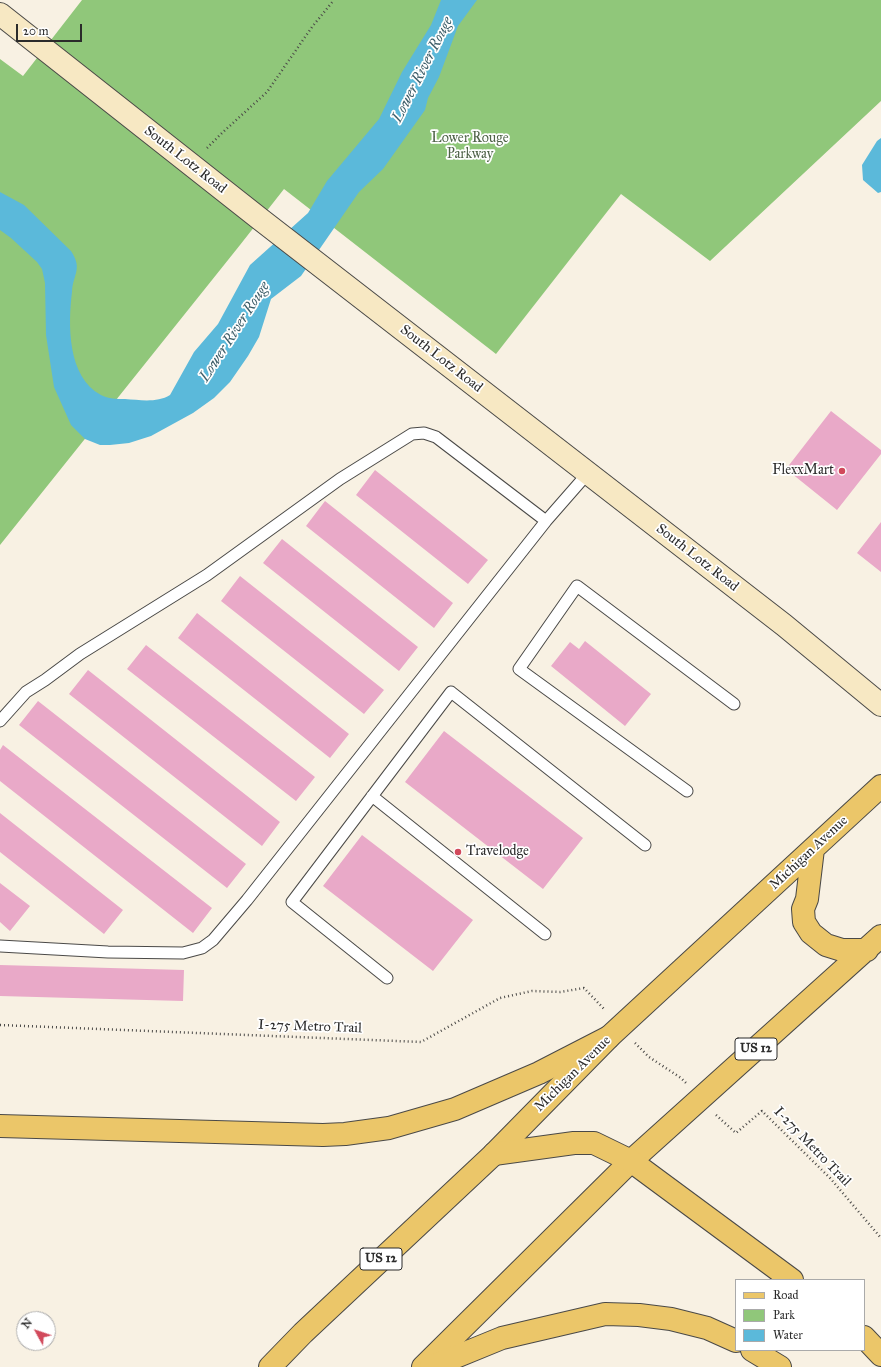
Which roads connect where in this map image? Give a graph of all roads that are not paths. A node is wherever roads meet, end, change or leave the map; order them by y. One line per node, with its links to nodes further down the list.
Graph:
1 (0, 14): 2 (street, South Lotz Road)
2 (588, 473): 3 (lane); 5 (street, South Lotz Road)
3 (546, 521): 6 (lane); 14 (lane)
4 (734, 704): 8 (lane)
5 (881, 705)
6 (0, 721)
7 (881, 786): 11 (main road, Michigan Avenue / US 12)
8 (687, 791)
9 (372, 796): 10 (lane); 12 (lane); 15 (lane)
10 (645, 845)
11 (813, 849): 13 (main road); 16 (main road, Michigan Avenue / US 12)
12 (545, 934)
13 (874, 943): 19 (main road, US 12)
14 (0, 946)
15 (388, 978)
16 (609, 1037): 17 (main road); 18 (main road, Michigan Avenue / US 12)
17 (0, 1126)
18 (494, 1154): 19 (main road); 25 (main road, Michigan Avenue / US 12)
19 (632, 1161): 20 (main road); 26 (main road, US 12)
20 (791, 1279)
21 (865, 1339): 24 (main road)
22 (735, 1341): 27 (main road)
23 (754, 1351): 28 (main road)
24 (881, 1355)
25 (270, 1367)
26 (423, 1367)
27 (431, 1367)
28 (780, 1367)

